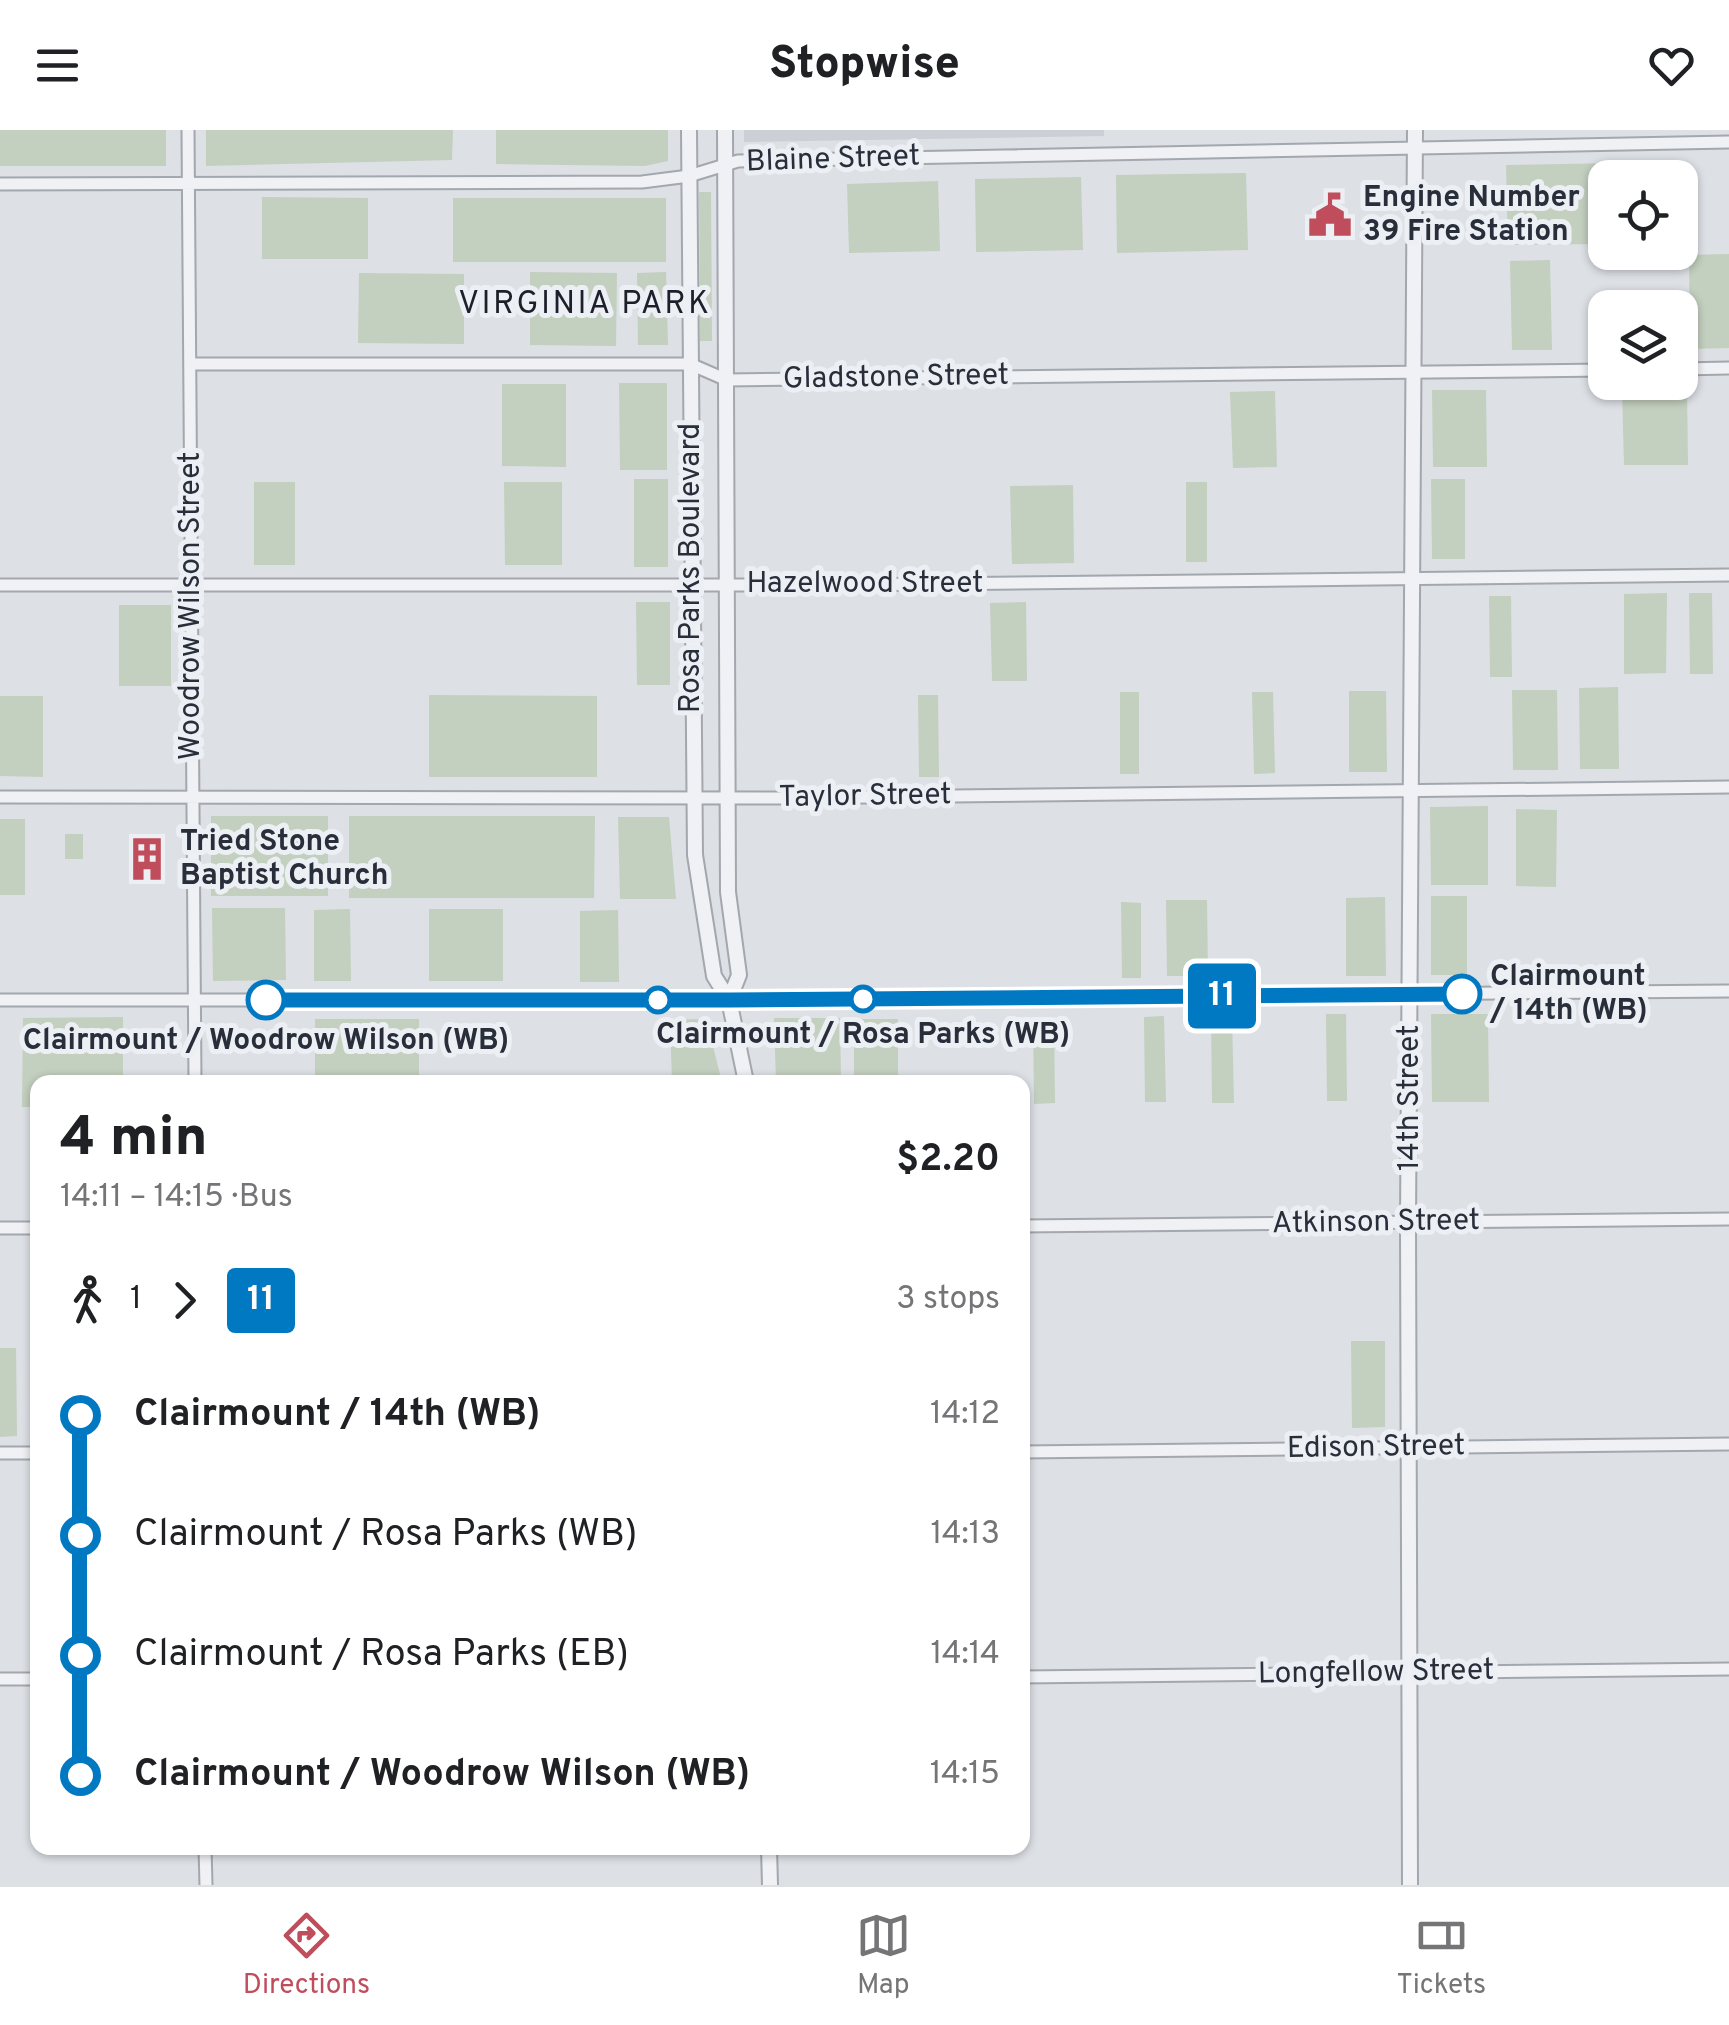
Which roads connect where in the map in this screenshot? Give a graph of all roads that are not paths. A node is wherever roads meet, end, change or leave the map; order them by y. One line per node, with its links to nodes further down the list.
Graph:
1 (188, 130): 9 (street, Woodrow Wilson Street)
2 (689, 130): 8 (street, Rosa Parks Boulevard)
3 (725, 130): 7 (street, Rosa Parks Boulevard)
4 (1415, 130): 6 (street, 14th Street)
5 (1729, 142): 6 (street, Blaine Street)
6 (1415, 148): 7 (street, Blaine Street); 16 (street, 14th Street)
7 (726, 165): 8 (street, Blaine Street); 17 (street, Rosa Parks Boulevard)
8 (689, 176): 9 (street, Blaine Street); 12 (street, Rosa Parks Boulevard)
9 (188, 183): 10 (street, Blaine Street); 11 (street, Woodrow Wilson Street)
10 (0, 184)
11 (190, 364): 12 (street, Gladstone Street); 21 (street, Woodrow Wilson Street)
12 (690, 364): 17 (street, Gladstone Street); 22 (street, Rosa Parks Boulevard)
13 (1729, 368): 14 (street)
14 (1698, 369)
15 (1588, 370): 16 (street, Gladstone Street)
16 (1412, 372): 17 (street, Gladstone Street); 19 (street, 14th Street)
17 (727, 380): 23 (street, Rosa Parks Boulevard)
18 (1729, 575): 19 (street, Hazelwood Street)
19 (1411, 579): 23 (street, Hazelwood Street); 25 (street, 14th Street)
20 (0, 584): 21 (street, Hazelwood Street)
21 (191, 585): 22 (street, Hazelwood Street); 26 (street, Woodrow Wilson Street)
22 (691, 586): 23 (street, Hazelwood Street); 28 (street, Rosa Parks Boulevard)
23 (728, 586): 29 (street, Rosa Parks Boulevard)
24 (1729, 787): 25 (street, Taylor Street)
25 (1411, 791): 29 (street, Taylor Street); 31 (street, 14th Street)
26 (192, 796): 27 (street, Taylor Street); 28 (street, Taylor Street); 33 (street, Woodrow Wilson Street)
27 (0, 797)
28 (693, 798): 29 (street, Taylor Street); 34 (street, Rosa Parks Boulevard)
29 (727, 798): 34 (street, Rosa Parks Boulevard)
30 (1729, 991): 31 (street)
31 (1411, 994): 34 (street); 38 (street, 14th Street)
32 (0, 1000): 33 (street)
33 (194, 1000): 34 (street); 35 (street, Woodrow Wilson Street)
34 (730, 1000): 36 (street, Rosa Parks Boulevard)
35 (195, 1075)
36 (745, 1075)
37 (1729, 1219): 38 (street, Atkinson Street)
38 (1408, 1224): 39 (street, Atkinson Street); 43 (street, 14th Street)
39 (1030, 1226)
40 (0, 1228): 41 (street)
41 (30, 1228)
42 (1729, 1444): 43 (street, Edison Street)
43 (1410, 1448): 44 (street, Edison Street); 48 (street, 14th Street)
44 (1030, 1452)
45 (0, 1453): 46 (street)
46 (30, 1453)
47 (1729, 1669): 48 (street, Longfellow Street)
48 (1410, 1673): 49 (street, Longfellow Street); 56 (street, 14th Street)
49 (1030, 1677)
50 (0, 1678): 51 (street)
51 (30, 1678)
52 (205, 1855): 54 (street)
53 (769, 1855): 55 (street)
54 (206, 1885)
55 (770, 1885)
56 (1410, 1885)

